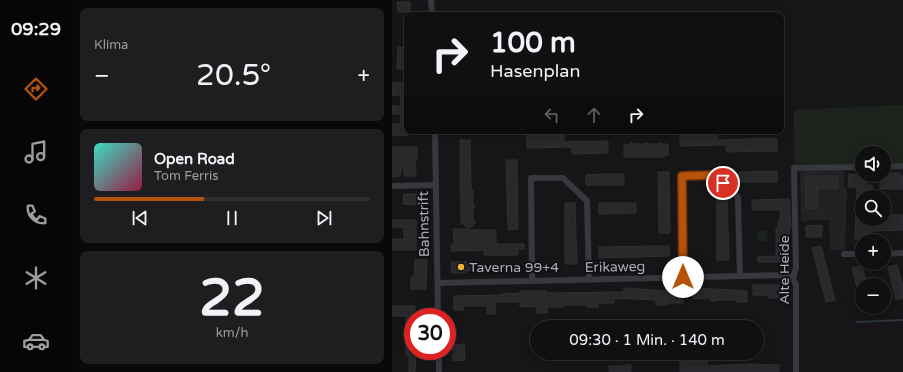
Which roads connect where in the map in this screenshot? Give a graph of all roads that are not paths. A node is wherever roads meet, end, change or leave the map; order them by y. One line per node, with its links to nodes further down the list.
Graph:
1 (432, 0): 2 (street)
2 (432, 12)
3 (434, 134): 7 (street, Bahnstrift)
4 (903, 166): 6 (street)
5 (855, 167): 15 (street, Alte Heide)
6 (891, 167)
7 (435, 185): 8 (street); 18 (street, Bahnstrift)
8 (392, 186)
9 (903, 253): 12 (street)
10 (844, 254): 11 (street)
11 (855, 254)
12 (891, 254)
13 (740, 276): 14 (street, Erikaweg); 14 (street); 15 (street, Erikaweg)
14 (683, 277): 16 (street, Erikaweg)
15 (793, 278): 22 (street, Alte Heide)
16 (589, 279): 17 (street, Erikaweg); 17 (street)
17 (532, 280): 18 (street, Erikaweg)
18 (438, 283): 19 (street, Bahnstrift)
19 (438, 308)
20 (439, 360): 21 (street)
21 (439, 372)
22 (796, 372)

